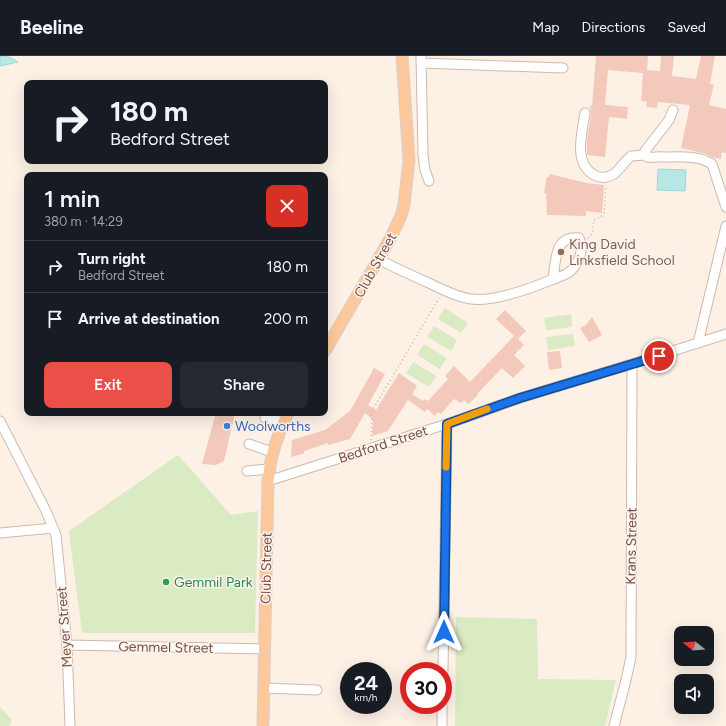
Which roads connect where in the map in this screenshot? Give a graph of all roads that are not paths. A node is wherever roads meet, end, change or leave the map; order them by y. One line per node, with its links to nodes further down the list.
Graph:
1 (394, 56): 8 (main road, Club Street)
2 (402, 56): 8 (main road, Club Street)
3 (421, 60): 4 (street); 9 (street)
4 (563, 68)
5 (672, 110): 7 (street)
6 (585, 113): 7 (street)
7 (646, 155): 10 (street)
8 (407, 174): 12 (main road, Club Street)
9 (429, 181)
10 (726, 207)
11 (726, 226): 15 (street)
12 (378, 260): 13 (street); 16 (main road, Club Street)
13 (553, 279): 13 (street)
14 (726, 334): 15 (street, Bedford Street)
15 (698, 343): 17 (street, Bedford Street)
16 (328, 346)
17 (632, 364): 21 (street, Bedford Street); 37 (street, Krans Street)
18 (265, 418): 19 (street)
19 (286, 418): 23 (main road, Club Street)
20 (0, 422): 26 (street, Meyer Street)
21 (447, 424): 25 (street, Bedford Street); 30 (street)
22 (249, 444): 23 (street)
23 (272, 452): 25 (main road, Club Street)
24 (247, 471): 25 (street, Bedford Street)
25 (269, 475): 29 (main road, Club Street)
26 (53, 528): 27 (street); 28 (street, Meyer Street)
27 (0, 533)
28 (67, 645): 29 (street, Gemmel Street); 34 (street, Meyer Street)
29 (264, 650): 31 (main road, Club Street)
30 (443, 662)
31 (264, 688): 32 (street); 35 (main road, Club Street)
32 (317, 690)
33 (442, 714): 36 (street)
34 (70, 726)
35 (263, 726)
36 (442, 726)
37 (614, 726)

